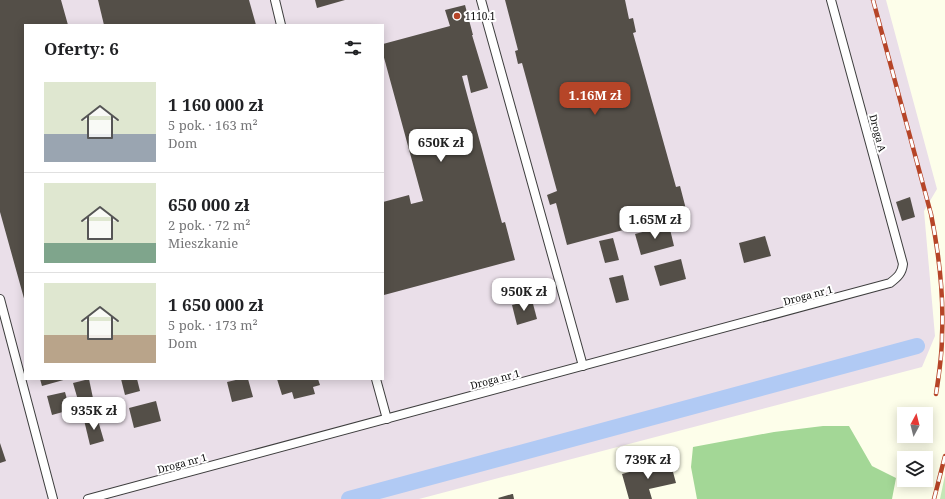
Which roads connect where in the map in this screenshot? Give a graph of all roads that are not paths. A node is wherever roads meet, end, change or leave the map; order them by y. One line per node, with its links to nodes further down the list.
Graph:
1 (275, 0): 4 (lane)
2 (480, 0): 7 (lane)
3 (832, 0): 5 (lane, Droga A)
4 (281, 24)
5 (902, 271): 7 (lane, Droga nr 1)
6 (0, 299): 10 (lane)
7 (583, 366): 9 (lane, Droga nr 1)
8 (376, 380): 9 (lane)
9 (387, 419): 11 (lane, Droga nr 1)
10 (53, 499)
11 (88, 499)

